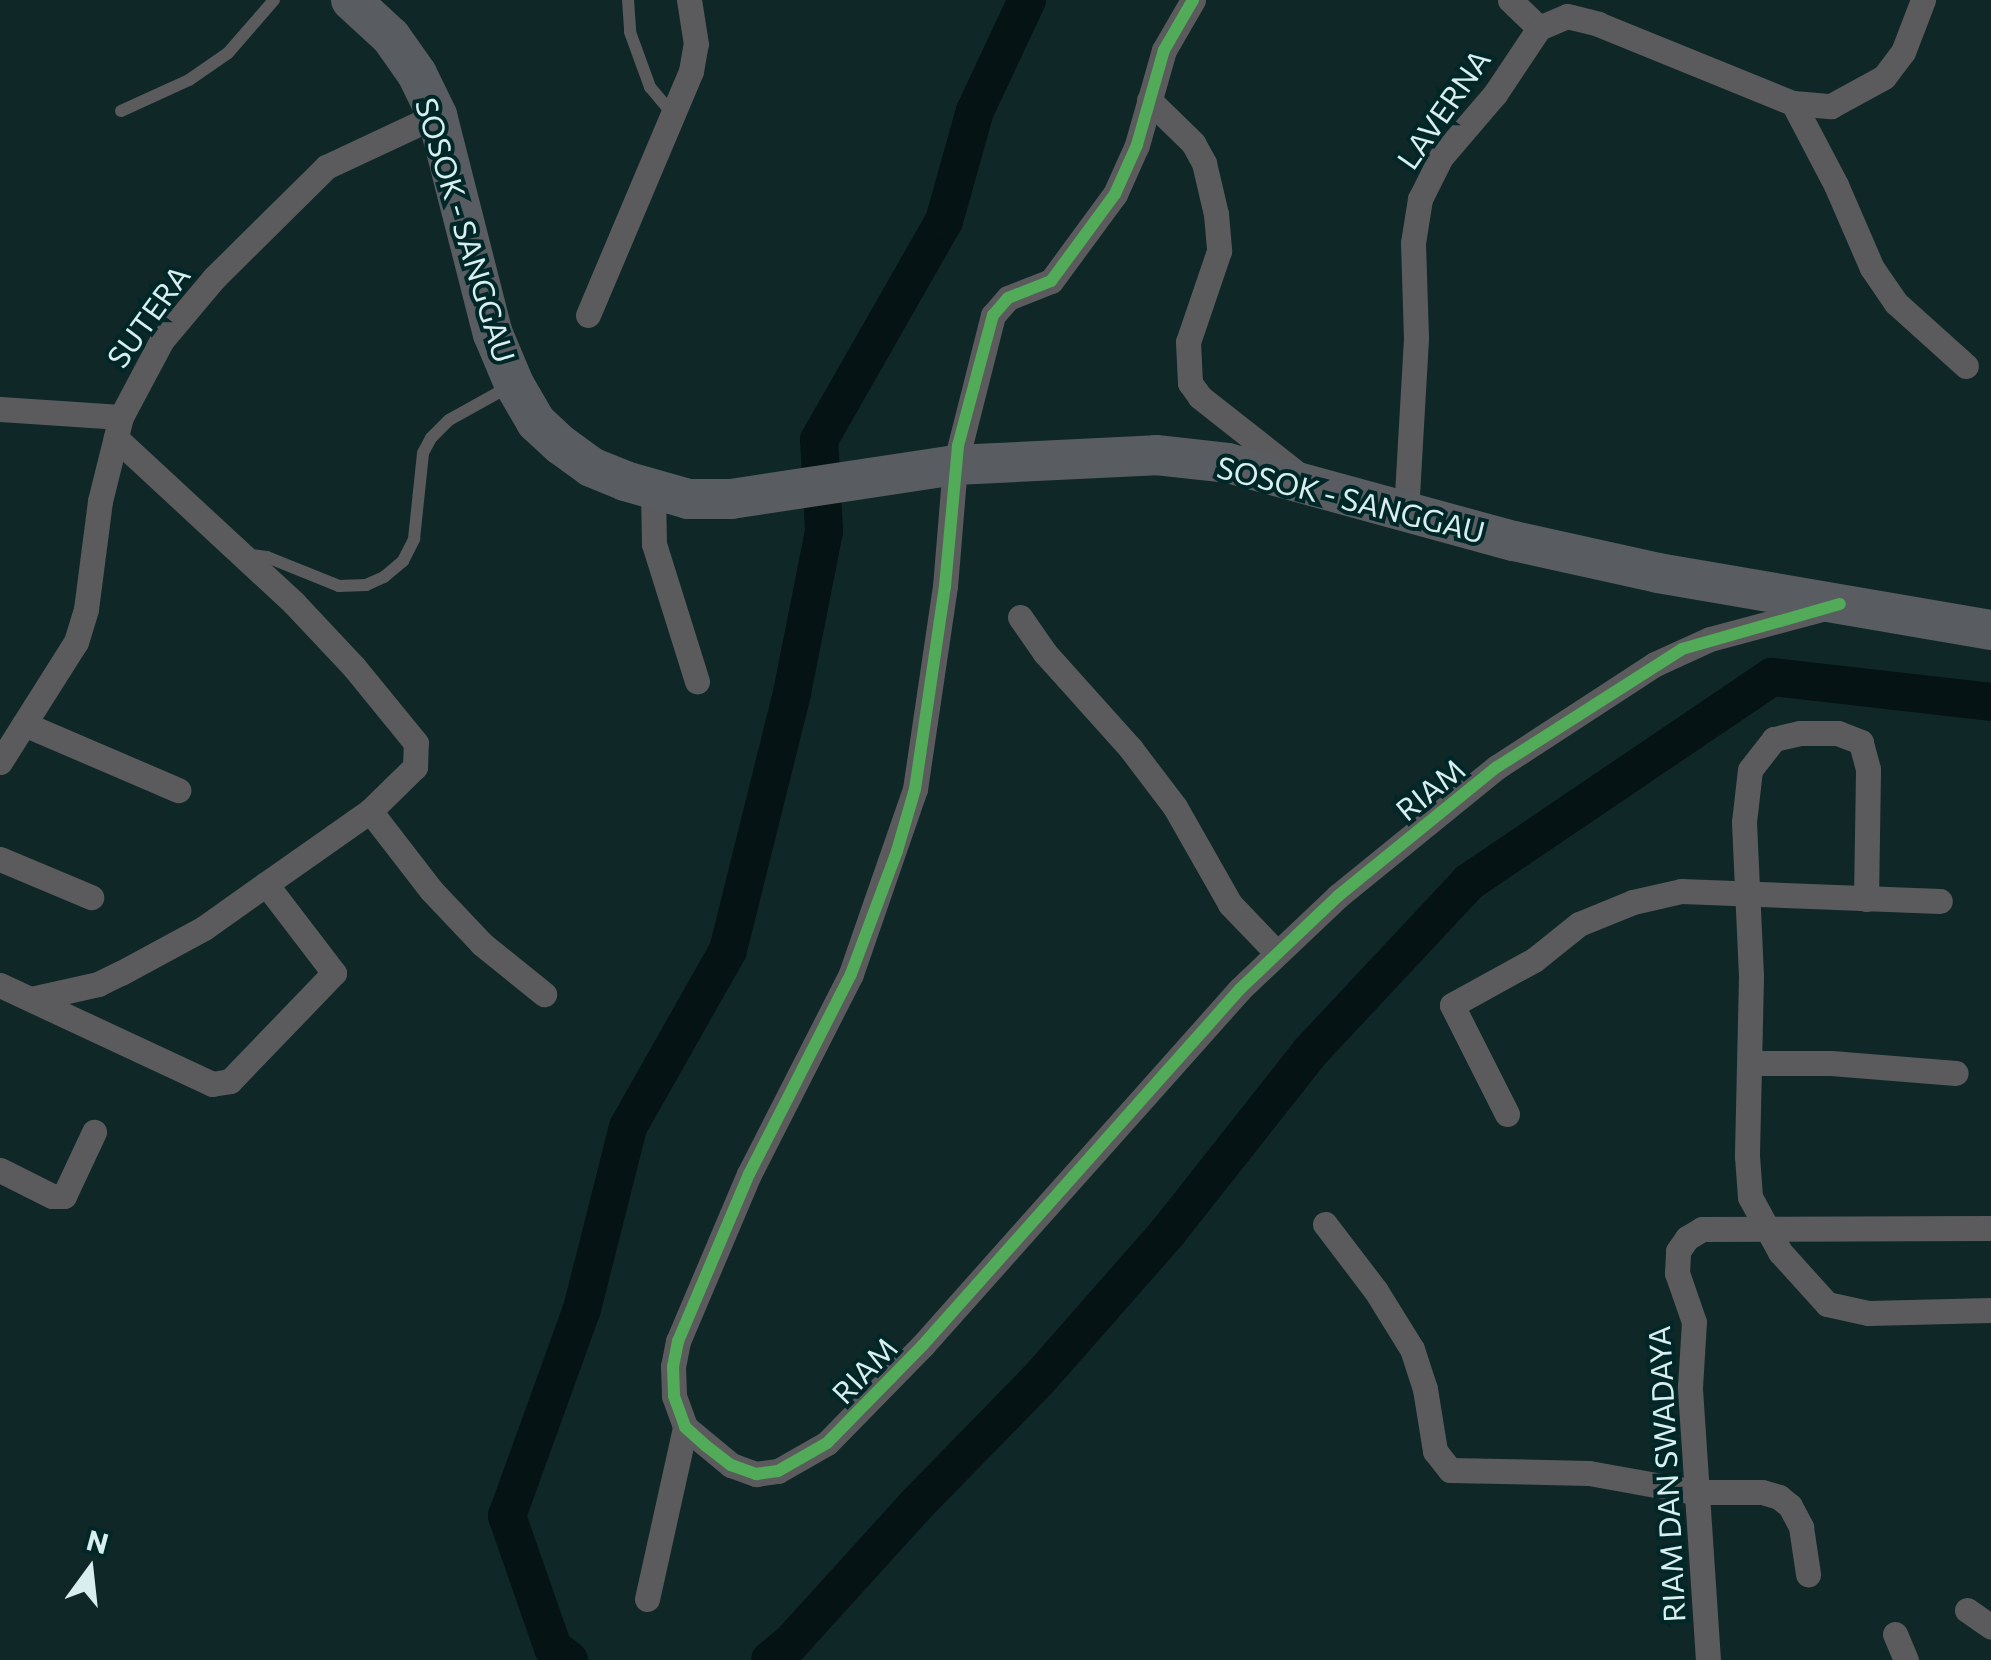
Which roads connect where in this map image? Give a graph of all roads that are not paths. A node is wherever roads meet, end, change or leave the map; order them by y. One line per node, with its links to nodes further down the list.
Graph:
1 (274, 0): 11 (lane)
2 (351, 0): 13 (highway, SOSOK - SANGGAU)
3 (628, 0): 12 (lane)
4 (689, 0): 12 (street)
5 (1193, 0): 9 (street)
6 (1510, 0): 8 (street)
7 (1923, 0): 10 (street)
8 (1546, 16): 10 (street); 22 (street, LAVERNA)
9 (1150, 100): 19 (street); 20 (street)
10 (1793, 103): 15 (street)
11 (121, 111)
12 (673, 114): 14 (street)
13 (437, 115): 16 (highway, SOSOK - SANGGAU); 18 (street, SUTERA)
14 (588, 315)
15 (1966, 366)
16 (514, 384): 21 (highway, SOSOK - SANGGAU); 23 (lane)
17 (0, 410): 18 (street)
18 (119, 428): 23 (street); 28 (street, SUTERA)
19 (956, 465): 20 (highway, SOSOK - SANGGAU); 21 (highway, SOSOK - SANGGAU); 51 (street)
20 (1309, 484): 22 (highway, SOSOK - SANGGAU)
21 (653, 492): 27 (street)
22 (1406, 512): 24 (highway, SOSOK - SANGGAU)
23 (242, 553): 31 (street)
24 (1840, 604): 26 (highway, SOSOK - SANGGAU); 38 (street, RIAM)
25 (1020, 618): 38 (street)
26 (1991, 630)
27 (697, 681)
28 (24, 724): 29 (street, SUTERA); 30 (street)
29 (0, 762)
30 (178, 790)
31 (370, 811): 33 (street); 40 (street)
32 (0, 859): 34 (street)
33 (266, 884): 41 (street); 41 (street)
34 (91, 896)
35 (1747, 896): 36 (street); 36 (street); 42 (street); 44 (street)
36 (1866, 899): 37 (street)
37 (1940, 901)
38 (1277, 953): 51 (street, RIAM)
39 (0, 986): 41 (street)
40 (544, 994)
41 (31, 999)
42 (1750, 1063): 43 (street); 49 (street)
43 (1956, 1073)
44 (1507, 1114)
45 (94, 1132): 46 (street)
46 (0, 1170)
47 (1325, 1224): 52 (street)
48 (1991, 1228): 49 (street, RIAM DAN SWADAYA)
49 (1765, 1230): 50 (street); 52 (street, RIAM DAN SWADAYA)
50 (1991, 1310)
51 (686, 1427): 54 (street)
52 (1695, 1492): 53 (street); 58 (street, RIAM DAN SWADAYA)
53 (1808, 1574)
54 (647, 1599)
55 (1967, 1610): 56 (street)
56 (1991, 1627)
57 (1895, 1634): 59 (street)
58 (1708, 1660)
59 (1906, 1660)

